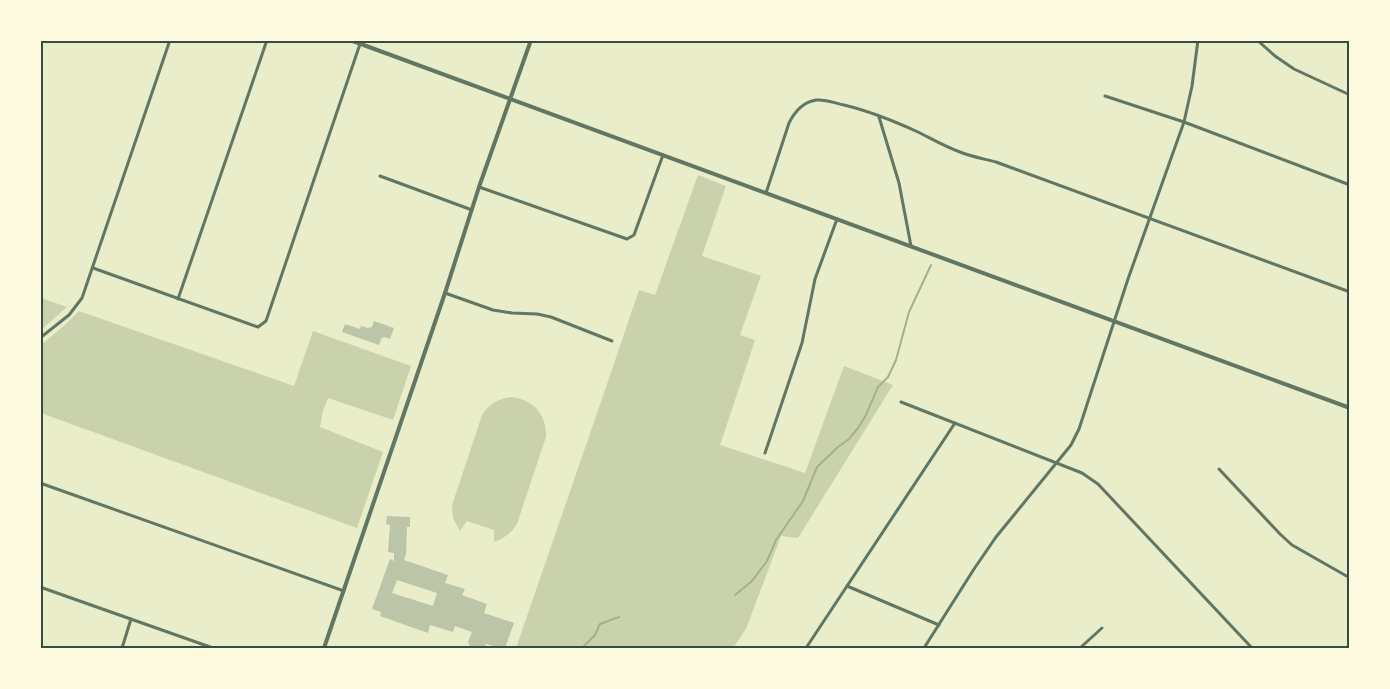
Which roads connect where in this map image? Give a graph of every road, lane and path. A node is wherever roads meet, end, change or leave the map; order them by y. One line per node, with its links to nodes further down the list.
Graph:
1 (170, 40): 22 (street)
2 (267, 40): 25 (street)
3 (350, 40): 7 (street)
4 (531, 40): 10 (street)
5 (1198, 40): 12 (street)
6 (1257, 40): 8 (street)
7 (360, 44): 10 (street); 25 (street)
8 (1350, 95)
9 (1105, 96): 12 (street)
10 (510, 99): 13 (street); 16 (street)
11 (879, 116): 17 (street); 19 (street); 21 (street)
12 (1184, 122): 15 (street); 19 (street)
13 (663, 155): 16 (street); 17 (street)
14 (380, 176): 18 (street)
15 (1350, 185)
16 (479, 187): 18 (street)
17 (766, 193): 20 (street)
18 (472, 210): 24 (street)
19 (1150, 218): 23 (street); 26 (street)
20 (837, 219): 21 (street); 32 (street)
21 (910, 246): 26 (street)
22 (93, 268): 25 (street); 27 (street)
23 (1350, 292)
24 (445, 293): 28 (street); 39 (street)
25 (178, 299)
26 (1114, 321): 30 (street); 33 (street)
27 (40, 338)
28 (612, 341)
29 (901, 402): 31 (street)
30 (1350, 408)
31 (955, 423): 33 (street); 37 (street)
32 (765, 453)
33 (1057, 462): 41 (street); 49 (street)
34 (1219, 469): 36 (street)
35 (40, 483): 39 (street)
36 (1350, 578)
37 (847, 586): 41 (street); 46 (street)
38 (40, 587): 40 (street)
39 (344, 591): 45 (street)
40 (131, 619): 43 (street); 44 (street)
41 (939, 625): 47 (street)
42 (1102, 628): 48 (street)
43 (122, 648)
44 (213, 648)
45 (324, 648)
46 (806, 648)
47 (924, 648)
48 (1083, 648)
49 (1252, 648)

